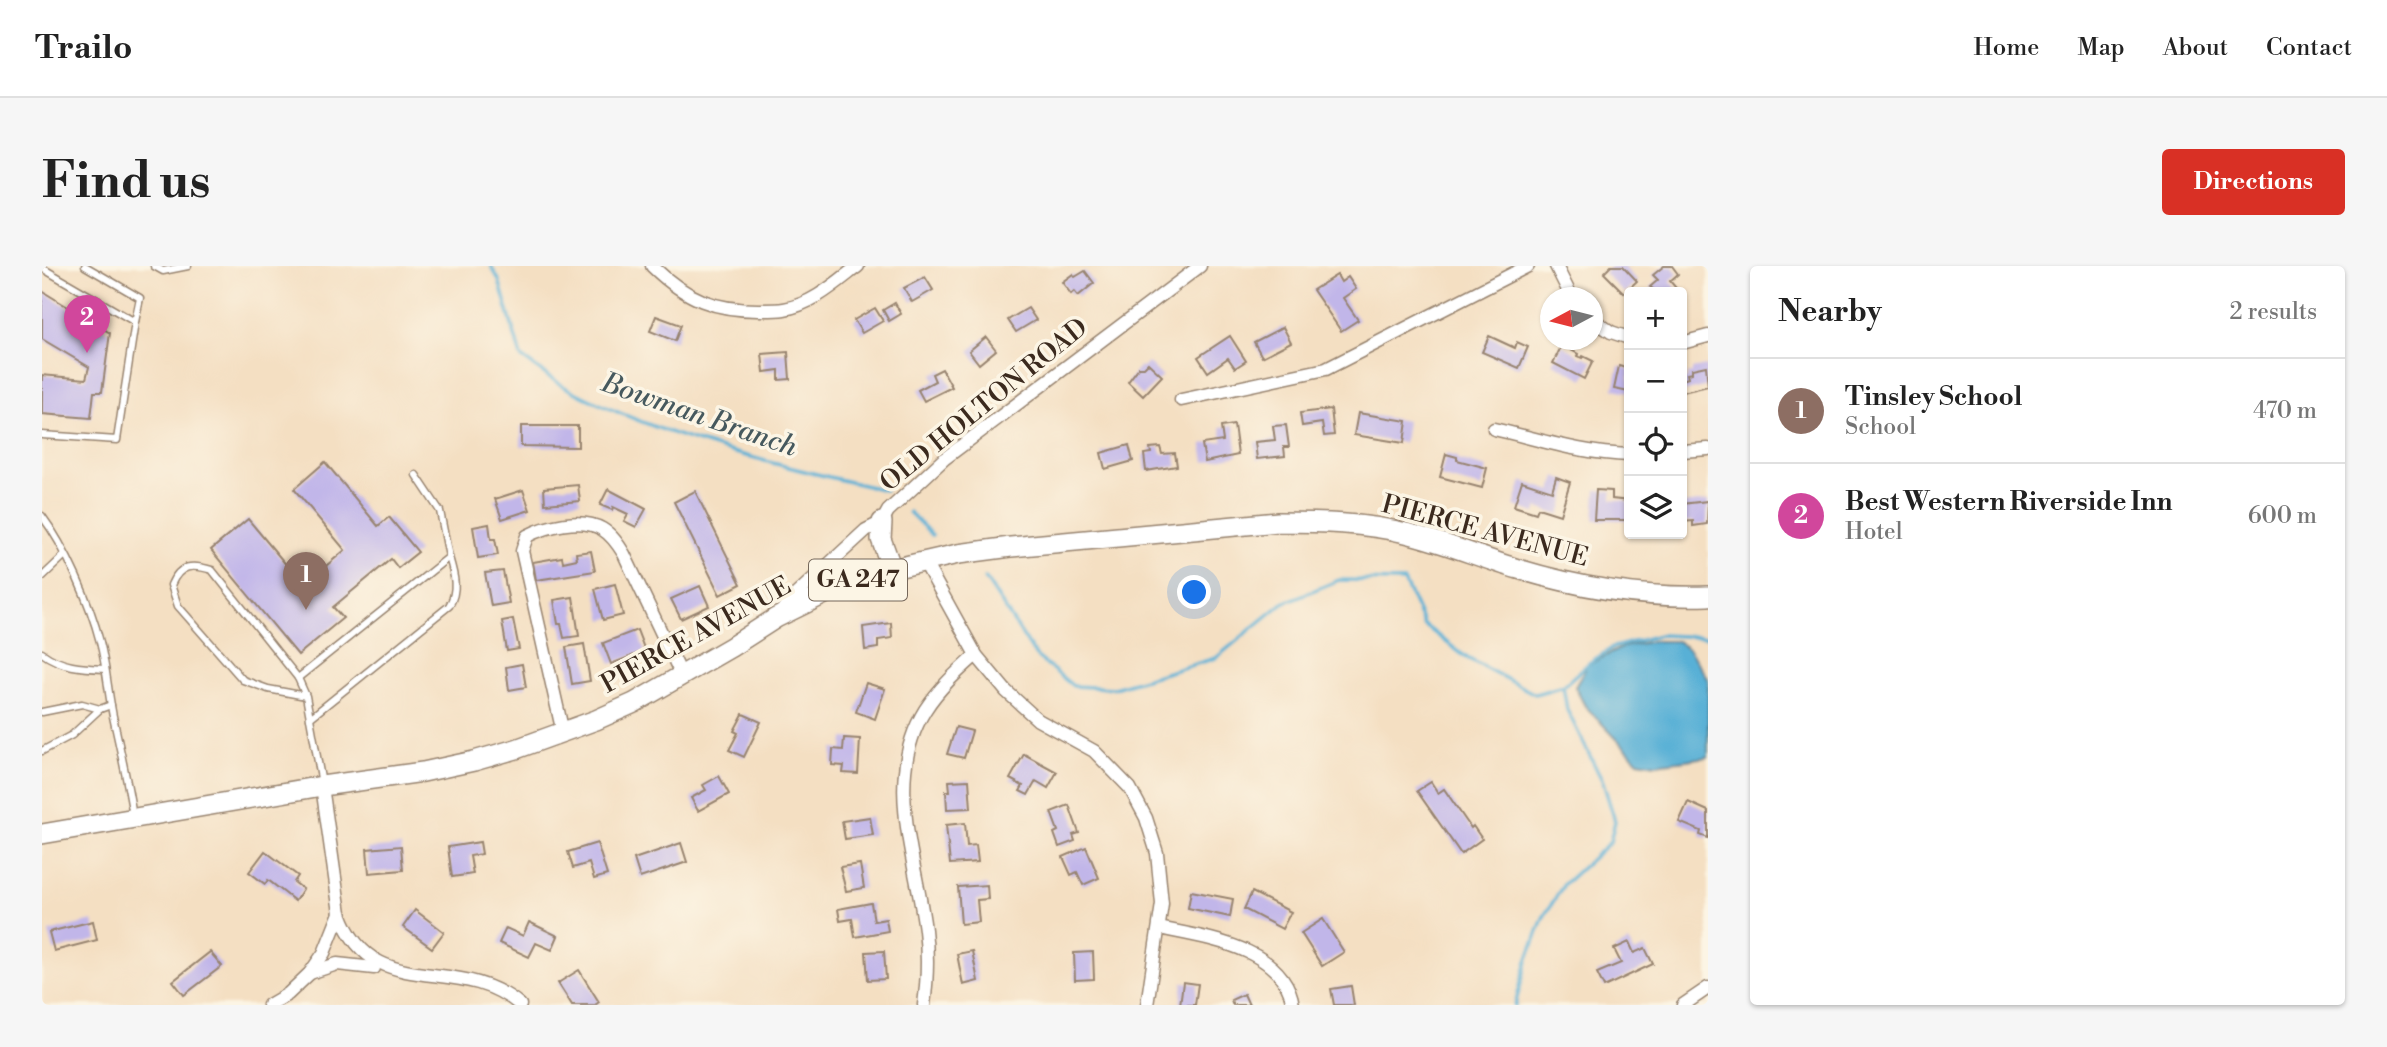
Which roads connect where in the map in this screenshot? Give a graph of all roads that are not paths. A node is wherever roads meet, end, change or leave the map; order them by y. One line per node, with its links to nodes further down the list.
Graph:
1 (85, 266): 11 (lane)
2 (155, 266): 3 (lane)
3 (187, 266)
4 (652, 266): 5 (street)
5 (859, 266)
6 (1200, 266): 24 (street, OLD HOLTON ROAD)
7 (1528, 266): 16 (street)
8 (1556, 266): 10 (street)
9 (42, 268): 11 (lane)
10 (1566, 287)
11 (135, 322): 18 (lane)
12 (1603, 327): 13 (street)
13 (1624, 336)
14 (1708, 336): 15 (street)
15 (1687, 342)
16 (1181, 400)
17 (1494, 429): 21 (street)
18 (42, 435)
19 (1708, 449): 20 (street)
20 (1687, 451)
21 (1624, 455)
22 (416, 475): 26 (lane)
23 (42, 516): 25 (lane)
24 (882, 522): 28 (main road); 31 (street, OLD HOLTON ROAD)
25 (65, 555): 29 (lane); 34 (lane)
26 (449, 556): 36 (lane); 41 (lane)
27 (924, 561): 28 (main road, PIERCE AVENUE / GA 247); 30 (main road, PIERCE AVENUE / GA 247); 33 (street)
28 (892, 569): 31 (main road, PIERCE AVENUE / GA 247)
29 (42, 577)
30 (1704, 595)
31 (776, 618): 35 (main road, PIERCE AVENUE / GA 247)
32 (42, 653): 34 (lane)
33 (976, 655): 48 (street); 54 (street)
34 (105, 669): 38 (lane)
35 (682, 676): 42 (main road, PIERCE AVENUE / GA 247); 42 (street)
36 (299, 678): 37 (lane); 37 (lane)
37 (306, 696): 41 (lane)
38 (111, 705): 39 (lane); 45 (lane)
39 (100, 709): 40 (lane); 43 (lane)
40 (42, 712)
41 (310, 718): 44 (lane)
42 (564, 733): 44 (main road, PIERCE AVENUE / GA 247)
43 (42, 751)
44 (322, 786): 45 (main road, PIERCE AVENUE / GA 247); 47 (street)
45 (133, 819): 46 (main road, PIERCE AVENUE / GA 247)
46 (42, 834)
47 (340, 913): 49 (street); 50 (street)
48 (1159, 928): 55 (street); 56 (street)
49 (374, 968): 50 (street); 53 (street)
50 (310, 973): 52 (street)
51 (1708, 988): 57 (street)
52 (269, 1005)
53 (520, 1005)
54 (924, 1005)
55 (1147, 1005)
56 (1293, 1005)
57 (1683, 1005)

